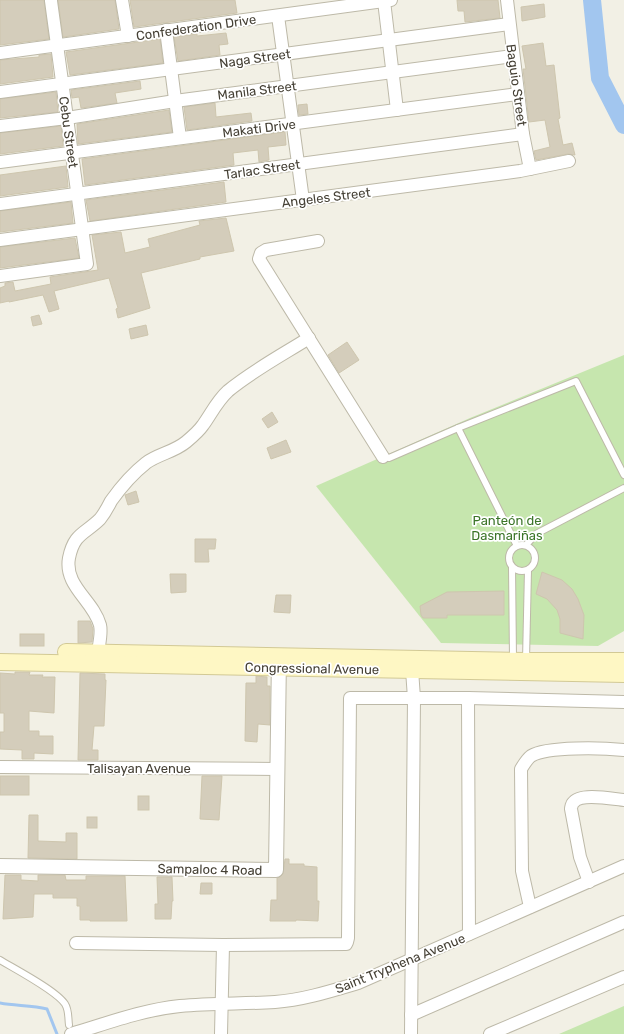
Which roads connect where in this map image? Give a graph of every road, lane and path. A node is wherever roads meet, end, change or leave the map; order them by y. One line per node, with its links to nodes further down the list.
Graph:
1 (122, 0): 8 (street)
2 (387, 0): 5 (street, Confederation Drive); 9 (street)
3 (507, 0): 6 (street, Baguio Street)
4 (51, 1): 10 (street, Cebu Street)
5 (278, 16): 7 (street, Confederation Drive); 12 (street)
6 (509, 24): 9 (street, Naga Street); 13 (street, Baguio Street)
7 (166, 30): 8 (street, Confederation Drive); 14 (street)
8 (128, 36): 10 (street, Confederation Drive)
9 (389, 40): 12 (street, Naga Street); 15 (street)
10 (57, 45): 11 (street, Confederation Drive); 16 (street, Cebu Street)
11 (0, 53)
12 (284, 55): 14 (street, Naga Street); 17 (street)
13 (513, 56): 15 (street, Manila Street); 19 (street, Baguio Street)
14 (171, 70): 16 (street, Naga Street); 20 (street)
15 (393, 72): 17 (street, Manila Street); 21 (street)
16 (62, 84): 18 (street, Naga Street); 22 (street, Cebu Street)
17 (288, 86): 20 (street, Manila Street); 23 (street)
18 (0, 92)
19 (518, 94): 21 (street, Makati Drive); 25 (street, Baguio Street)
20 (175, 101): 22 (street, Manila Street); 26 (street)
21 (397, 110): 23 (street, Makati Drive)
22 (67, 118): 24 (street, Manila Street); 27 (street, Cebu Street)
23 (293, 124): 26 (street, Makati Drive); 30 (street)
24 (0, 126)
25 (523, 134): 30 (street, Tarlac Street); 31 (street, Baguio Street)
26 (180, 138): 27 (street, Makati Drive)
27 (72, 152): 28 (street, Makati Drive); 32 (street, Cebu Street)
28 (0, 162)
29 (569, 162): 31 (street, Angeles Street)
30 (299, 164): 32 (street, Tarlac Street); 33 (street)
31 (530, 169): 33 (street, Angeles Street)
32 (77, 194): 34 (street, Tarlac Street); 35 (street, Cebu Street)
33 (304, 200): 35 (street, Angeles Street)
34 (0, 204)
35 (82, 229): 36 (street, Angeles Street); 38 (street, Cebu Street)
36 (0, 240)
37 (318, 241): 39 (street)
38 (0, 276)
39 (309, 338): 41 (street); 51 (street)
40 (458, 428): 41 (lane); 42 (lane); 45 (lane)
41 (383, 457)
42 (624, 475)
43 (624, 488): 44 (lane)
44 (526, 545): 45 (lane); 47 (lane)
45 (517, 546): 46 (lane)
46 (512, 567): 47 (lane); 48 (lane)
47 (528, 570): 49 (lane)
48 (512, 629): 49 (lane); 55 (lane)
49 (526, 629): 55 (lane)
50 (0, 651): 51 (main road, Congressional Avenue)
51 (98, 652): 52 (main road, Congressional Avenue)
52 (279, 661): 54 (main road, Congressional Avenue); 55 (main road, Congressional Avenue); 56 (main road, Congressional Avenue); 63 (street, Sampaloc 4 Road)
53 (624, 661): 55 (main road, Congressional Avenue)
54 (0, 662)
55 (519, 665): 56 (main road, Congressional Avenue); 57 (main road, Congressional Avenue)
56 (412, 670): 58 (street)
57 (624, 674)
58 (414, 698): 59 (street); 72 (street); 73 (street)
59 (468, 698): 60 (street); 70 (street)
60 (624, 702)
61 (624, 750): 68 (street)
62 (0, 767): 63 (street, Talisayan Avenue)
63 (277, 769): 65 (street, Sampaloc 4 Road)
64 (624, 800): 67 (street)
65 (0, 866)
66 (624, 866): 67 (street, Saint Tryphena Avenue)
67 (589, 882): 68 (street, Saint Tryphena Avenue)
68 (530, 907): 70 (street, Saint Tryphena Avenue)
69 (624, 922): 77 (street)
70 (469, 934): 73 (street, Saint Tryphena Avenue)
71 (76, 943): 72 (street)
72 (223, 945): 76 (street)
73 (412, 959): 76 (street, Saint Tryphena Avenue); 77 (street)
74 (0, 960): 78 (lane)
75 (624, 977): 81 (street)
76 (221, 1004): 78 (street, Saint Tryphena Avenue); 79 (street)
77 (411, 1015): 80 (street)
78 (72, 1031)
79 (221, 1034)
80 (411, 1034)
81 (490, 1034)

